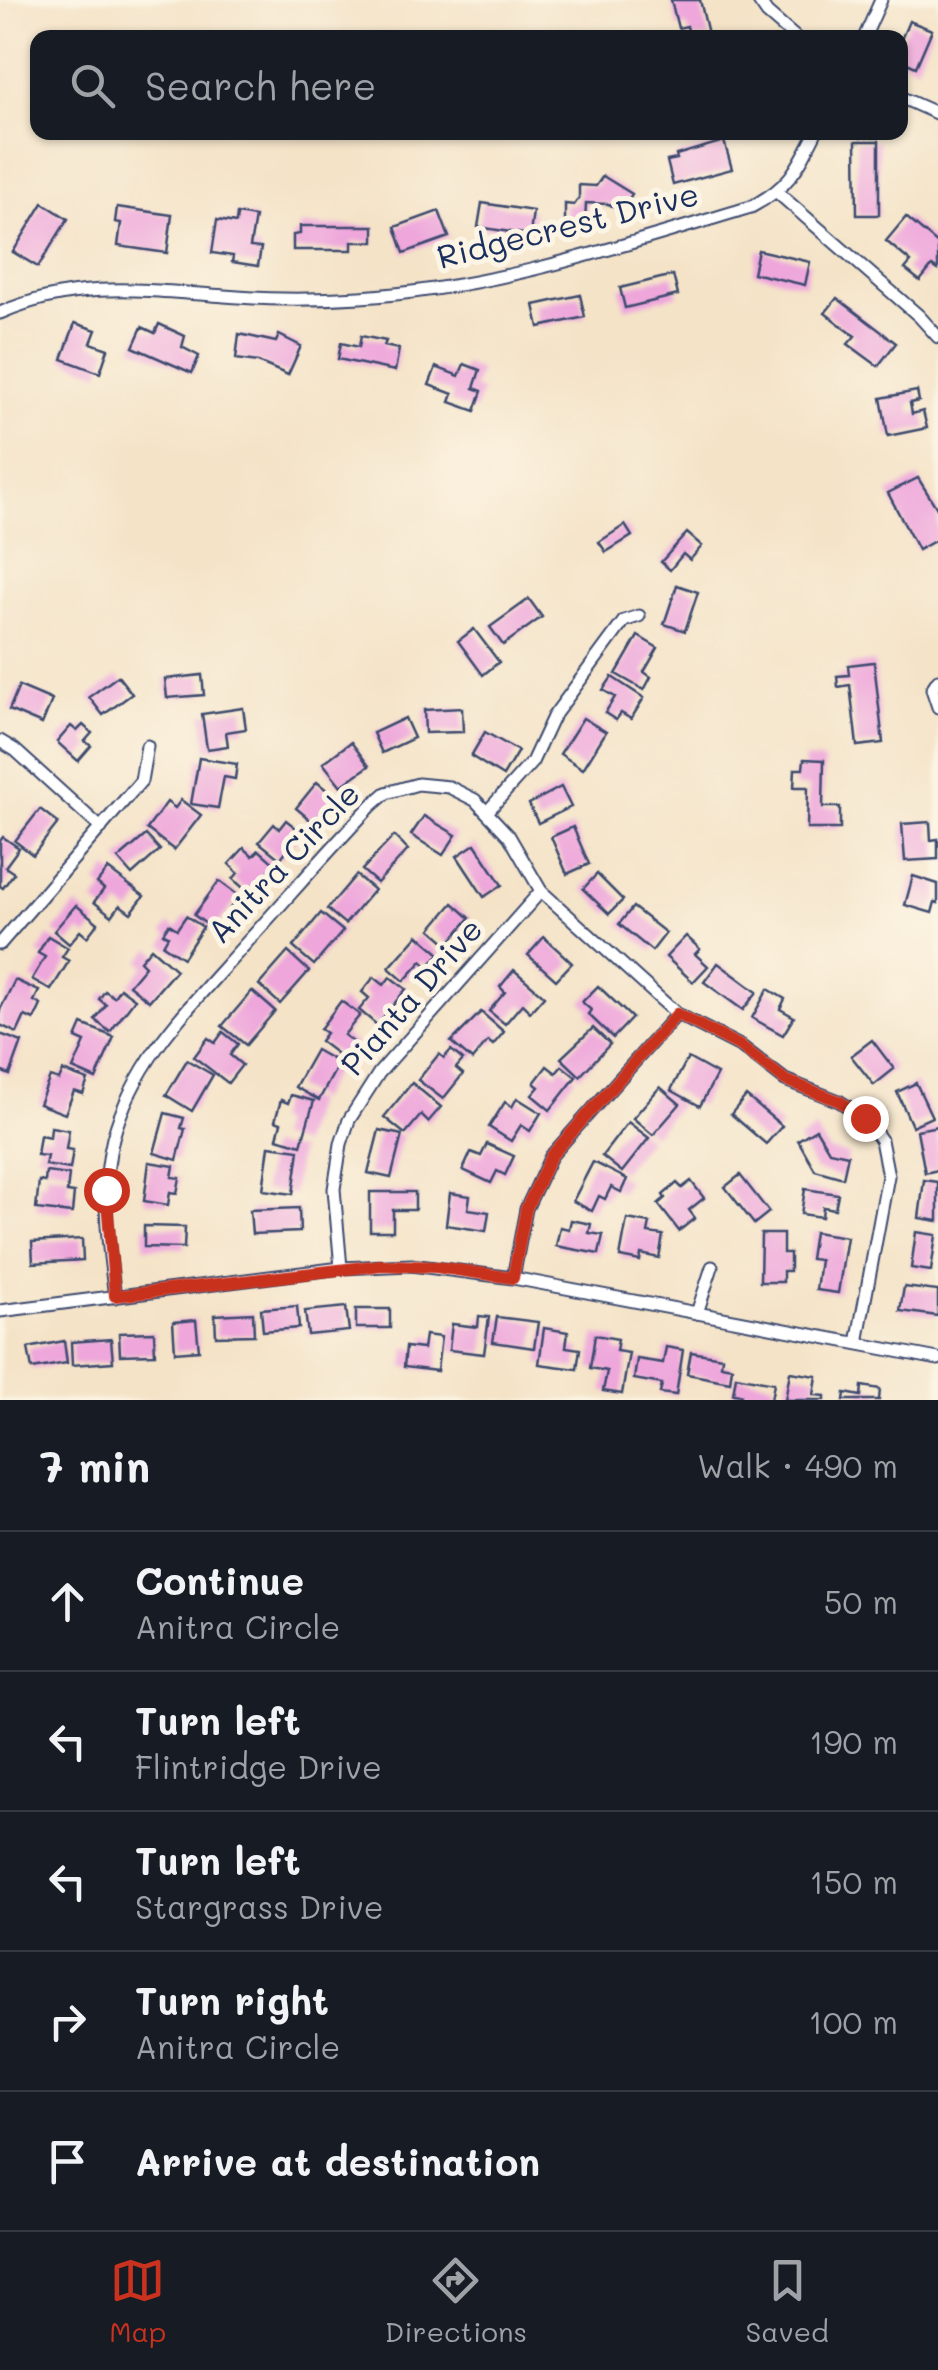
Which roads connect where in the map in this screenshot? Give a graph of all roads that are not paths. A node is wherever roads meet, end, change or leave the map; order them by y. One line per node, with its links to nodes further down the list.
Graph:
1 (758, 0): 3 (street)
2 (881, 0): 4 (street)
3 (786, 30)
4 (868, 30)
5 (908, 101): 6 (street)
6 (938, 114)
7 (812, 140): 8 (street)
8 (778, 193): 9 (street, Ridgecrest Drive); 10 (street)
9 (0, 313)
10 (938, 337)
11 (639, 616): 16 (street)
12 (938, 680): 13 (street)
13 (938, 707)
14 (0, 741): 17 (street)
15 (147, 746): 17 (street)
16 (487, 812): 18 (street, Anitra Circle); 24 (street, Anitra Circle)
17 (101, 828): 19 (street)
18 (540, 890): 20 (street, Anitra Circle); 22 (street, Pianta Drive)
19 (0, 944)
20 (677, 1014): 23 (street); 27 (street, Anitra Circle)
21 (712, 1267): 26 (street)
22 (341, 1268): 23 (street); 24 (street)
23 (513, 1278): 26 (street)
24 (115, 1296): 25 (street)
25 (0, 1311)
26 (697, 1313): 27 (street)
27 (857, 1343): 28 (street)
28 (938, 1359)

